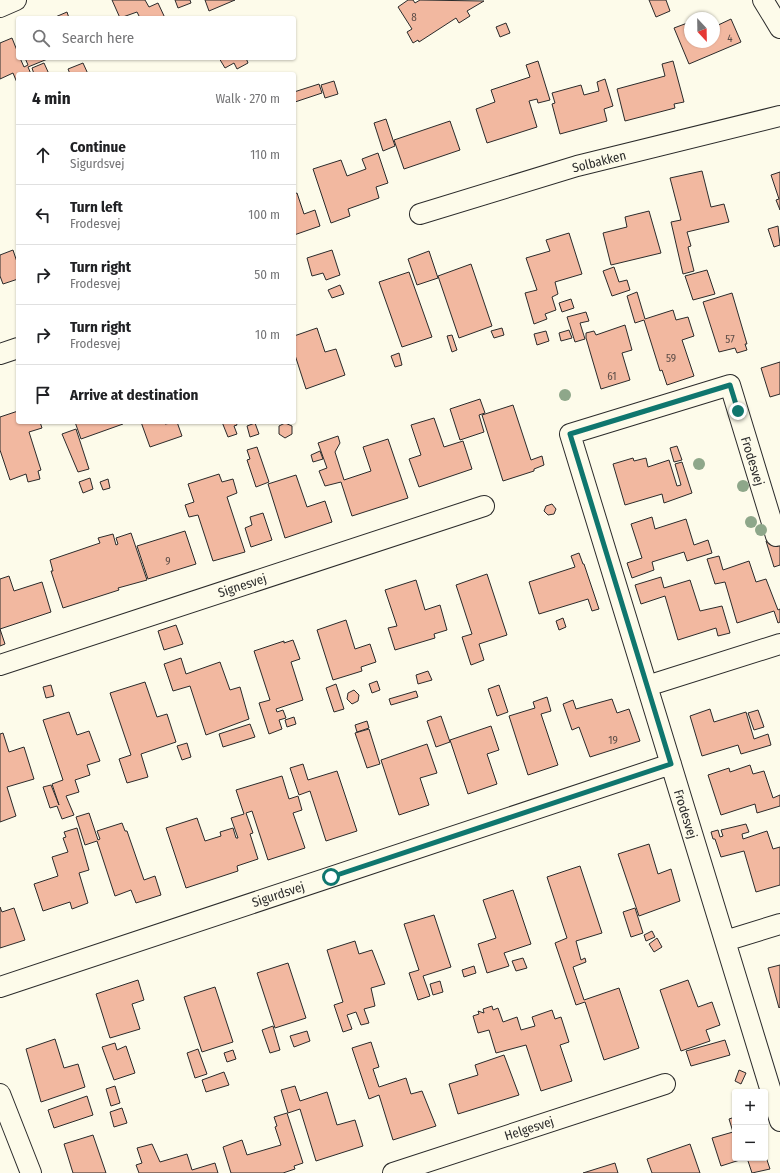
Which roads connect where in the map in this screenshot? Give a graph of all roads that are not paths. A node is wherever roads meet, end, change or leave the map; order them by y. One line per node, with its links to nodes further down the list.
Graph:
1 (16, 0): 3 (street)
2 (770, 3): 4 (street)
3 (0, 7)
4 (780, 28)
5 (780, 116): 6 (street, Solbakken)
6 (420, 214)
7 (16, 349): 8 (street)
8 (0, 354)
9 (484, 506): 12 (street, Signesvej)
10 (776, 536): 13 (street, Frodesvej)
11 (780, 644): 13 (street)
12 (0, 665)
13 (647, 686): 14 (street, Frodesvej)
14 (671, 764): 16 (street, Frodesvej); 17 (street, Sigurdsvej)
15 (780, 924): 16 (street)
16 (725, 941): 20 (street, Frodesvej)
17 (0, 987)
18 (665, 1084): 22 (street, Helgesvej)
19 (0, 1094): 21 (street)
20 (780, 1121)
21 (31, 1173)
22 (393, 1173)

